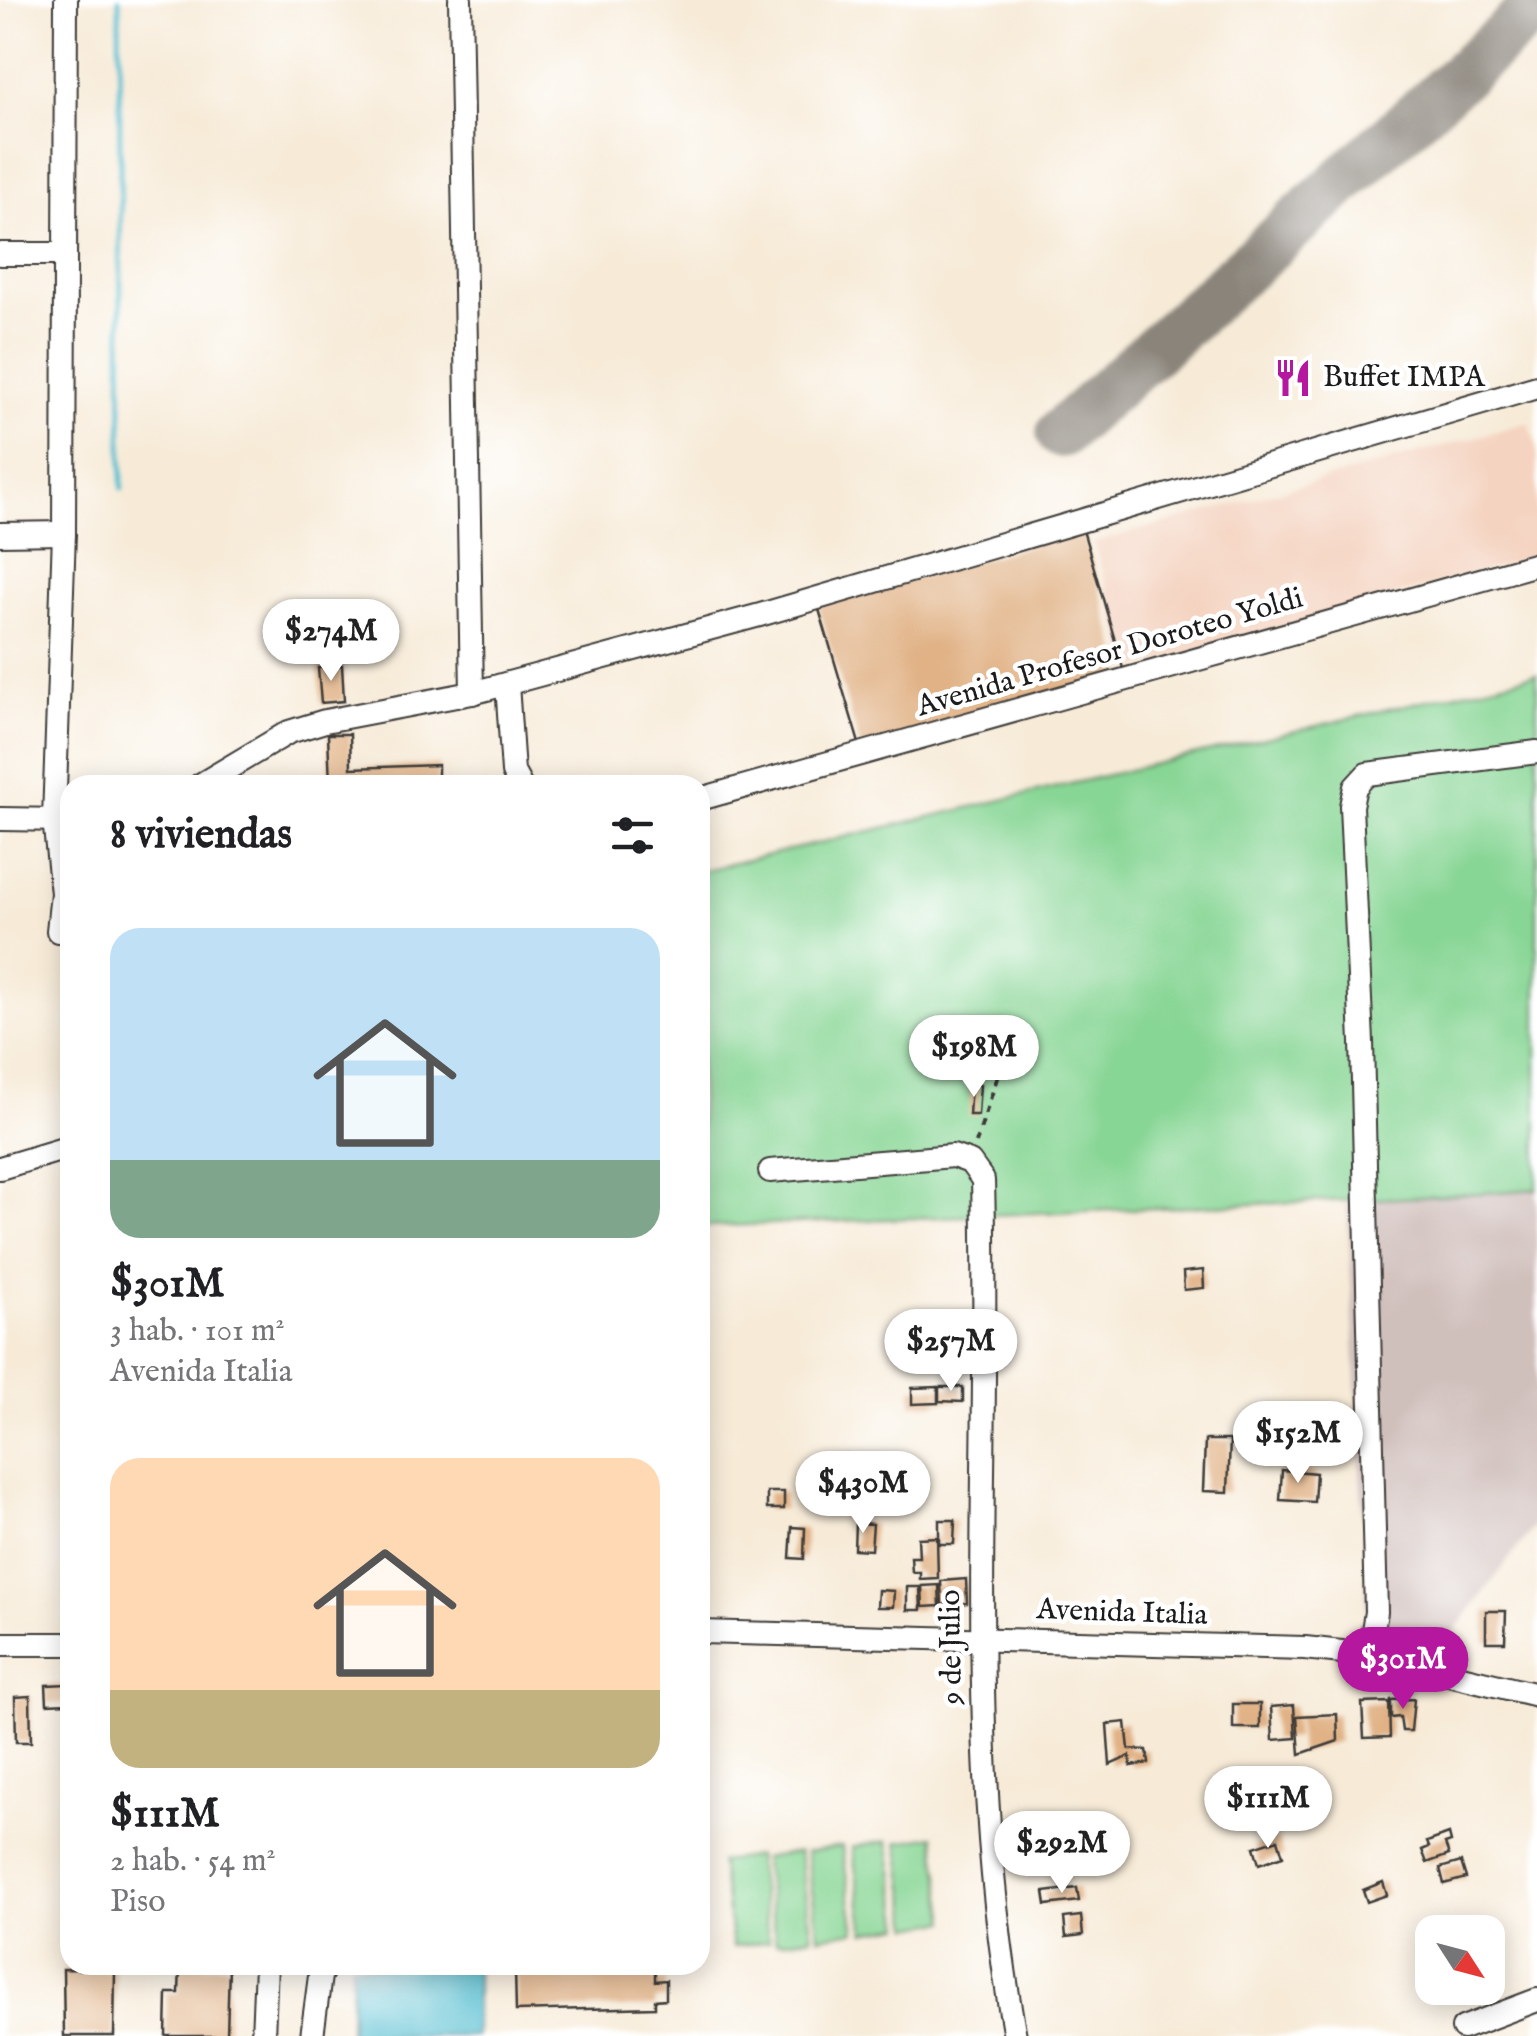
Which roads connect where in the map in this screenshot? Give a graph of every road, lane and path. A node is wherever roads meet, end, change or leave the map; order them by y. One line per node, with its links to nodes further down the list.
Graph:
1 (66, 0): 4 (street)
2 (460, 0): 10 (street)
3 (0, 254): 4 (street)
4 (64, 254): 6 (street)
5 (1537, 387): 9 (street)
6 (64, 533): 7 (street); 12 (street)
7 (0, 534)
8 (1537, 564): 15 (street, Avenida Profesor Doroteo Yoldi)
9 (507, 684): 10 (street); 14 (street)
10 (472, 693): 13 (street)
11 (1537, 752): 29 (street)
12 (62, 775)
13 (217, 775)
14 (515, 775)
15 (710, 796)
16 (0, 819): 17 (street)
17 (60, 820)
18 (60, 912): 19 (street)
19 (58, 931)
20 (950, 1032): 22 (path)
21 (60, 1150): 23 (street)
22 (970, 1162): 24 (street); 26 (street, 9 de Julio)
23 (0, 1168)
24 (770, 1171)
25 (710, 1632): 26 (street, Avenida Italia)
26 (981, 1638): 29 (street, Avenida Italia); 37 (street, 9 de Julio)
27 (0, 1644): 28 (street)
28 (60, 1644)
29 (1368, 1655): 30 (street, Avenida Italia)
30 (1537, 1694)
31 (266, 1975): 35 (street)
32 (321, 1975): 36 (street)
33 (1537, 2000): 34 (street)
34 (1463, 2028)
35 (263, 2036)
36 (312, 2036)
37 (1015, 2036)

